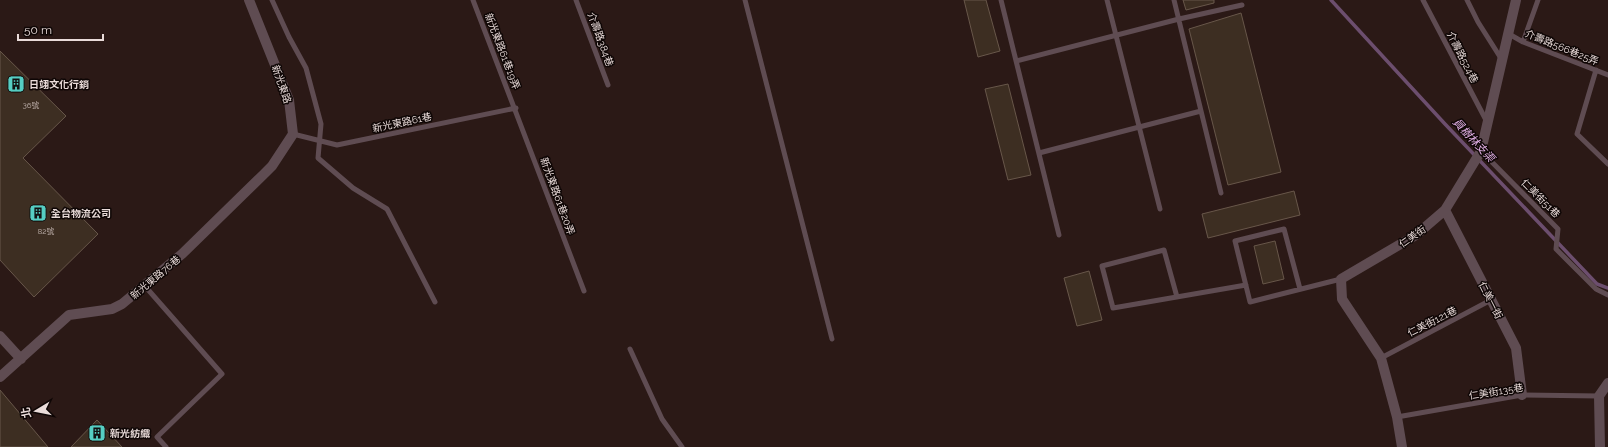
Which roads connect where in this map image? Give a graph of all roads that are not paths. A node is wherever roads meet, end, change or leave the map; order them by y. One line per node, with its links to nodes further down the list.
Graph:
1 (249, 0): 27 (street, 新光東路)
2 (272, 0): 28 (lane)
3 (473, 0): 23 (lane, 新光東路61巷19弄)
4 (576, 0): 22 (lane, 介壽路384巷)
5 (745, 0): 46 (lane)
6 (1001, 0): 19 (lane)
7 (1107, 0): 16 (lane)
8 (1174, 0): 14 (lane)
9 (1423, 0): 25 (lane, 介壽路524巷)
10 (1467, 0): 18 (lane)
11 (1516, 0): 15 (street, 仁美街)
12 (1538, 0): 17 (lane)
13 (1242, 5): 14 (lane)
14 (1179, 19): 16 (lane); 24 (lane)
15 (1509, 34): 17 (lane, 介壽路566巷25弄); 18 (street, 仁美街)
16 (1116, 35): 19 (lane); 26 (lane)
17 (1523, 42): 20 (lane, 介壽路566巷25弄)
18 (1502, 60): 25 (street, 仁美街)
19 (1016, 62): 29 (lane)
20 (1596, 70): 21 (lane, 介壽路566巷25弄); 31 (lane)
21 (1608, 75)
22 (608, 84)
23 (516, 108): 28 (lane, 新光東路61巷); 40 (lane, 新光東路61巷20弄)
24 (1201, 112): 26 (lane); 32 (lane)
25 (1487, 123): 30 (street, 仁美街)
26 (1140, 128): 29 (lane); 33 (lane)
27 (293, 134): 28 (lane, 新光東路61巷); 37 (street, 新光東路76巷)
28 (320, 142): 44 (lane)
29 (1039, 153): 35 (lane)
30 (1478, 155): 34 (street, 仁美街); 41 (lane, 仁美街51巷)
31 (1608, 164)
32 (1221, 193)
33 (1160, 209)
34 (1445, 210): 36 (street, 仁美街); 43 (street, 仁美一街)
35 (1059, 235)
36 (1340, 279): 39 (lane); 49 (street)
37 (144, 285): 48 (street, 新光東路76巷); 55 (lane)
38 (1246, 285): 39 (lane); 39 (lane); 42 (lane)
39 (1300, 289)
40 (584, 291)
41 (1608, 295)
42 (1176, 297)
43 (1492, 300): 49 (lane, 仁美街121巷); 52 (street, 仁美一街)
44 (435, 302)
45 (0, 336): 48 (street)
46 (832, 339)
47 (630, 349): 56 (lane)
48 (21, 358): 50 (street, 新光東路76巷)
49 (1381, 358): 54 (street)
50 (0, 377)
51 (1608, 383): 53 (street)
52 (1522, 395): 53 (lane, 仁美街135巷); 54 (lane, 仁美街135巷)
53 (1599, 396): 58 (street)
54 (1397, 417): 57 (street)
55 (166, 447)
56 (682, 447)
57 (1402, 447)
58 (1600, 447)

